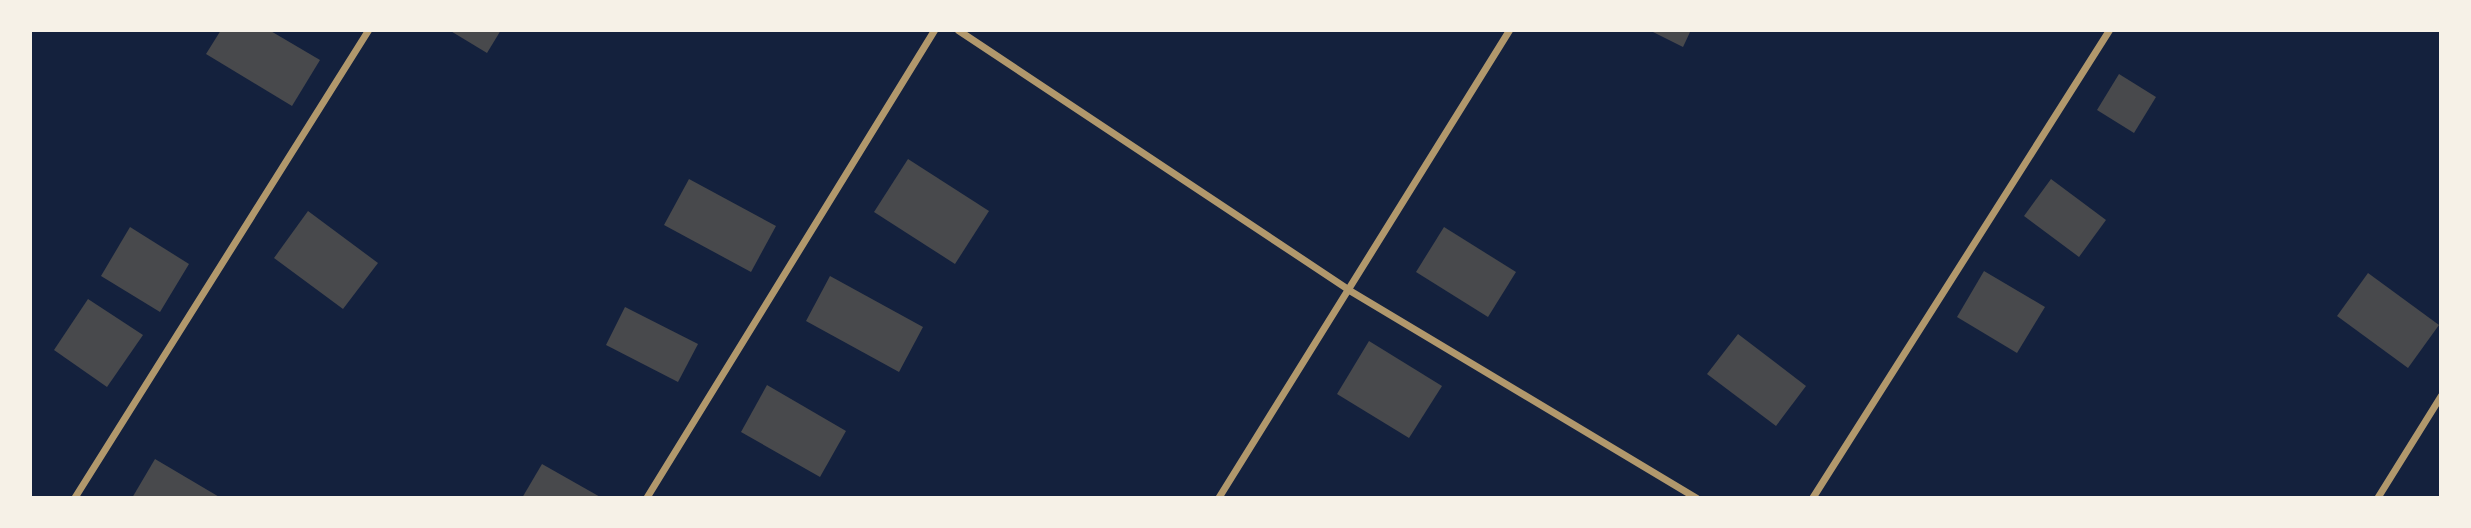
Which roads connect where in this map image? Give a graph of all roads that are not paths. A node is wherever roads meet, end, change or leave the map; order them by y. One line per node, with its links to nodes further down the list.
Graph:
1 (368, 30): 8 (street)
2 (934, 30): 9 (street)
3 (958, 30): 6 (street)
4 (1509, 30): 6 (street)
5 (2109, 30): 12 (street)
6 (1349, 290): 10 (street); 11 (street)
7 (2441, 395): 13 (street)
8 (74, 498)
9 (646, 498)
10 (1218, 498)
11 (1696, 498)
12 (1812, 498)
13 (2377, 498)

